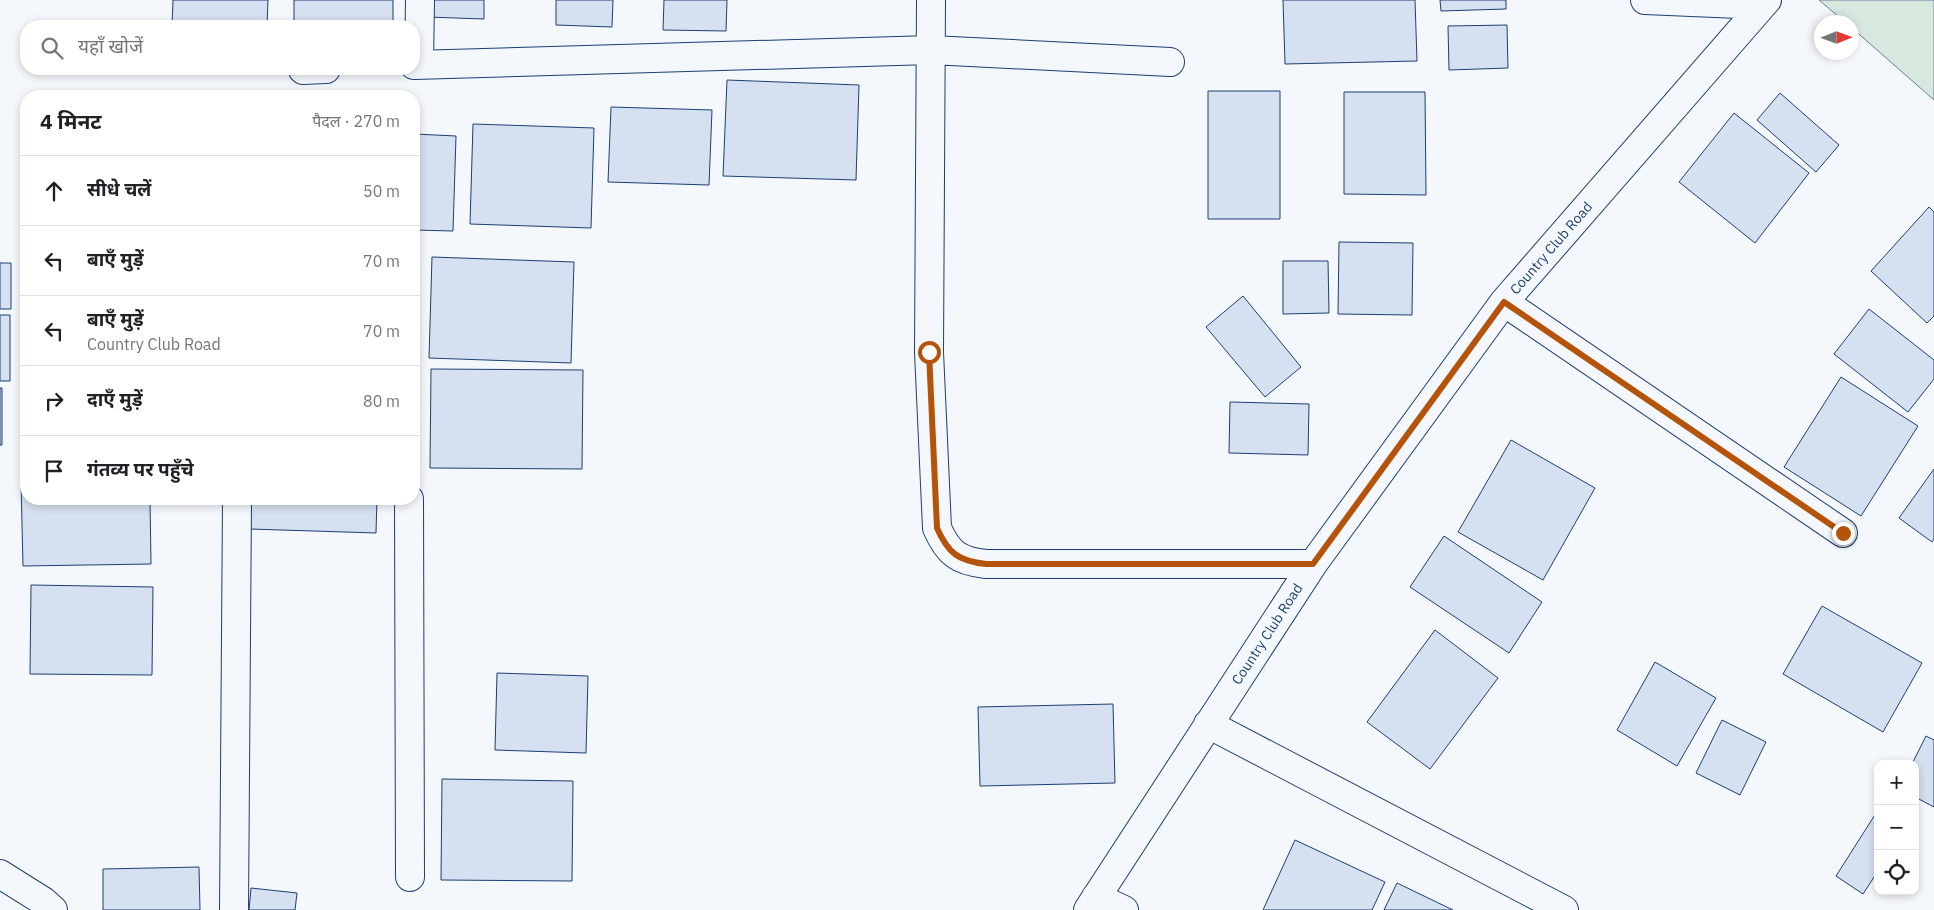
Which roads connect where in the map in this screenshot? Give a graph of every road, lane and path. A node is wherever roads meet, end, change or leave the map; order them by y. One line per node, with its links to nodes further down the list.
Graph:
1 (420, 0): 5 (street)
2 (931, 0): 6 (street)
3 (1645, 0): 4 (street)
4 (1765, 2): 9 (street, Country Club Road)
5 (419, 20)
6 (931, 50): 7 (street); 8 (street); 13 (street)
7 (1170, 62)
8 (420, 65)
9 (1504, 302): 12 (street); 13 (street, Country Club Road)
10 (237, 505): 19 (street)
11 (409, 505): 16 (street)
12 (1843, 533)
13 (1313, 564): 14 (street, Country Club Road)
14 (1208, 724): 17 (street, Country Club Road); 21 (street)
15 (0, 874): 18 (street)
16 (410, 877)
17 (1092, 903): 20 (street)
18 (53, 910)
19 (234, 910)
20 (1124, 910)
21 (1564, 910)

